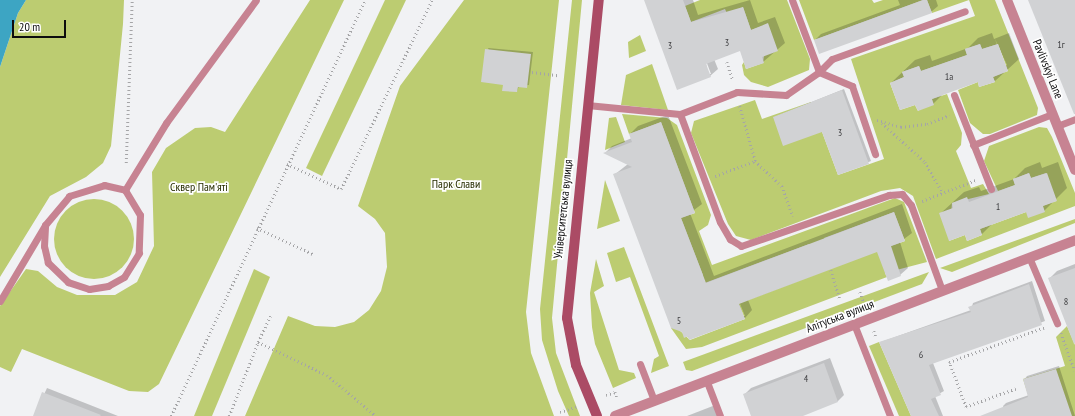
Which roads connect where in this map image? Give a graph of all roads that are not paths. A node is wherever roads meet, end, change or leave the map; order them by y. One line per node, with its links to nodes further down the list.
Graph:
1 (256, 0): 17 (lane)
2 (599, 0): 8 (street, Університетська вулиця)
3 (792, 0): 6 (lane)
4 (1007, 0): 10 (street, Pavlivskyi Lane)
5 (965, 11): 6 (lane)
6 (819, 72): 9 (lane); 14 (lane)
7 (954, 95): 13 (lane)
8 (586, 105): 9 (lane); 28 (street, Університетська вулиця)
9 (680, 114): 21 (lane)
10 (1052, 114): 12 (street, Pavlivskyi Lane); 13 (lane)
11 (1075, 119): 12 (lane)
12 (1057, 126): 15 (street, Pavlivskyi Lane)
13 (974, 145): 16 (lane)
14 (876, 154)
15 (1075, 170)
16 (991, 189)
17 (125, 190): 18 (lane); 18 (lane)
18 (45, 225): 22 (lane)
19 (1075, 240): 20 (street, Алітуська вулиця)
20 (1029, 257): 21 (street, Алітуська вулиця); 23 (lane)
21 (942, 290): 24 (street, Алітуська вулиця)
22 (0, 301)
23 (1057, 323)
24 (854, 324): 26 (street, Алітуська вулиця); 31 (lane)
25 (640, 364): 27 (lane)
26 (707, 382): 27 (street, Алітуська вулиця); 30 (lane)
27 (654, 402): 29 (street, Алітуська вулиця)
28 (596, 416)
29 (615, 416)
30 (720, 416)
31 (890, 416)

